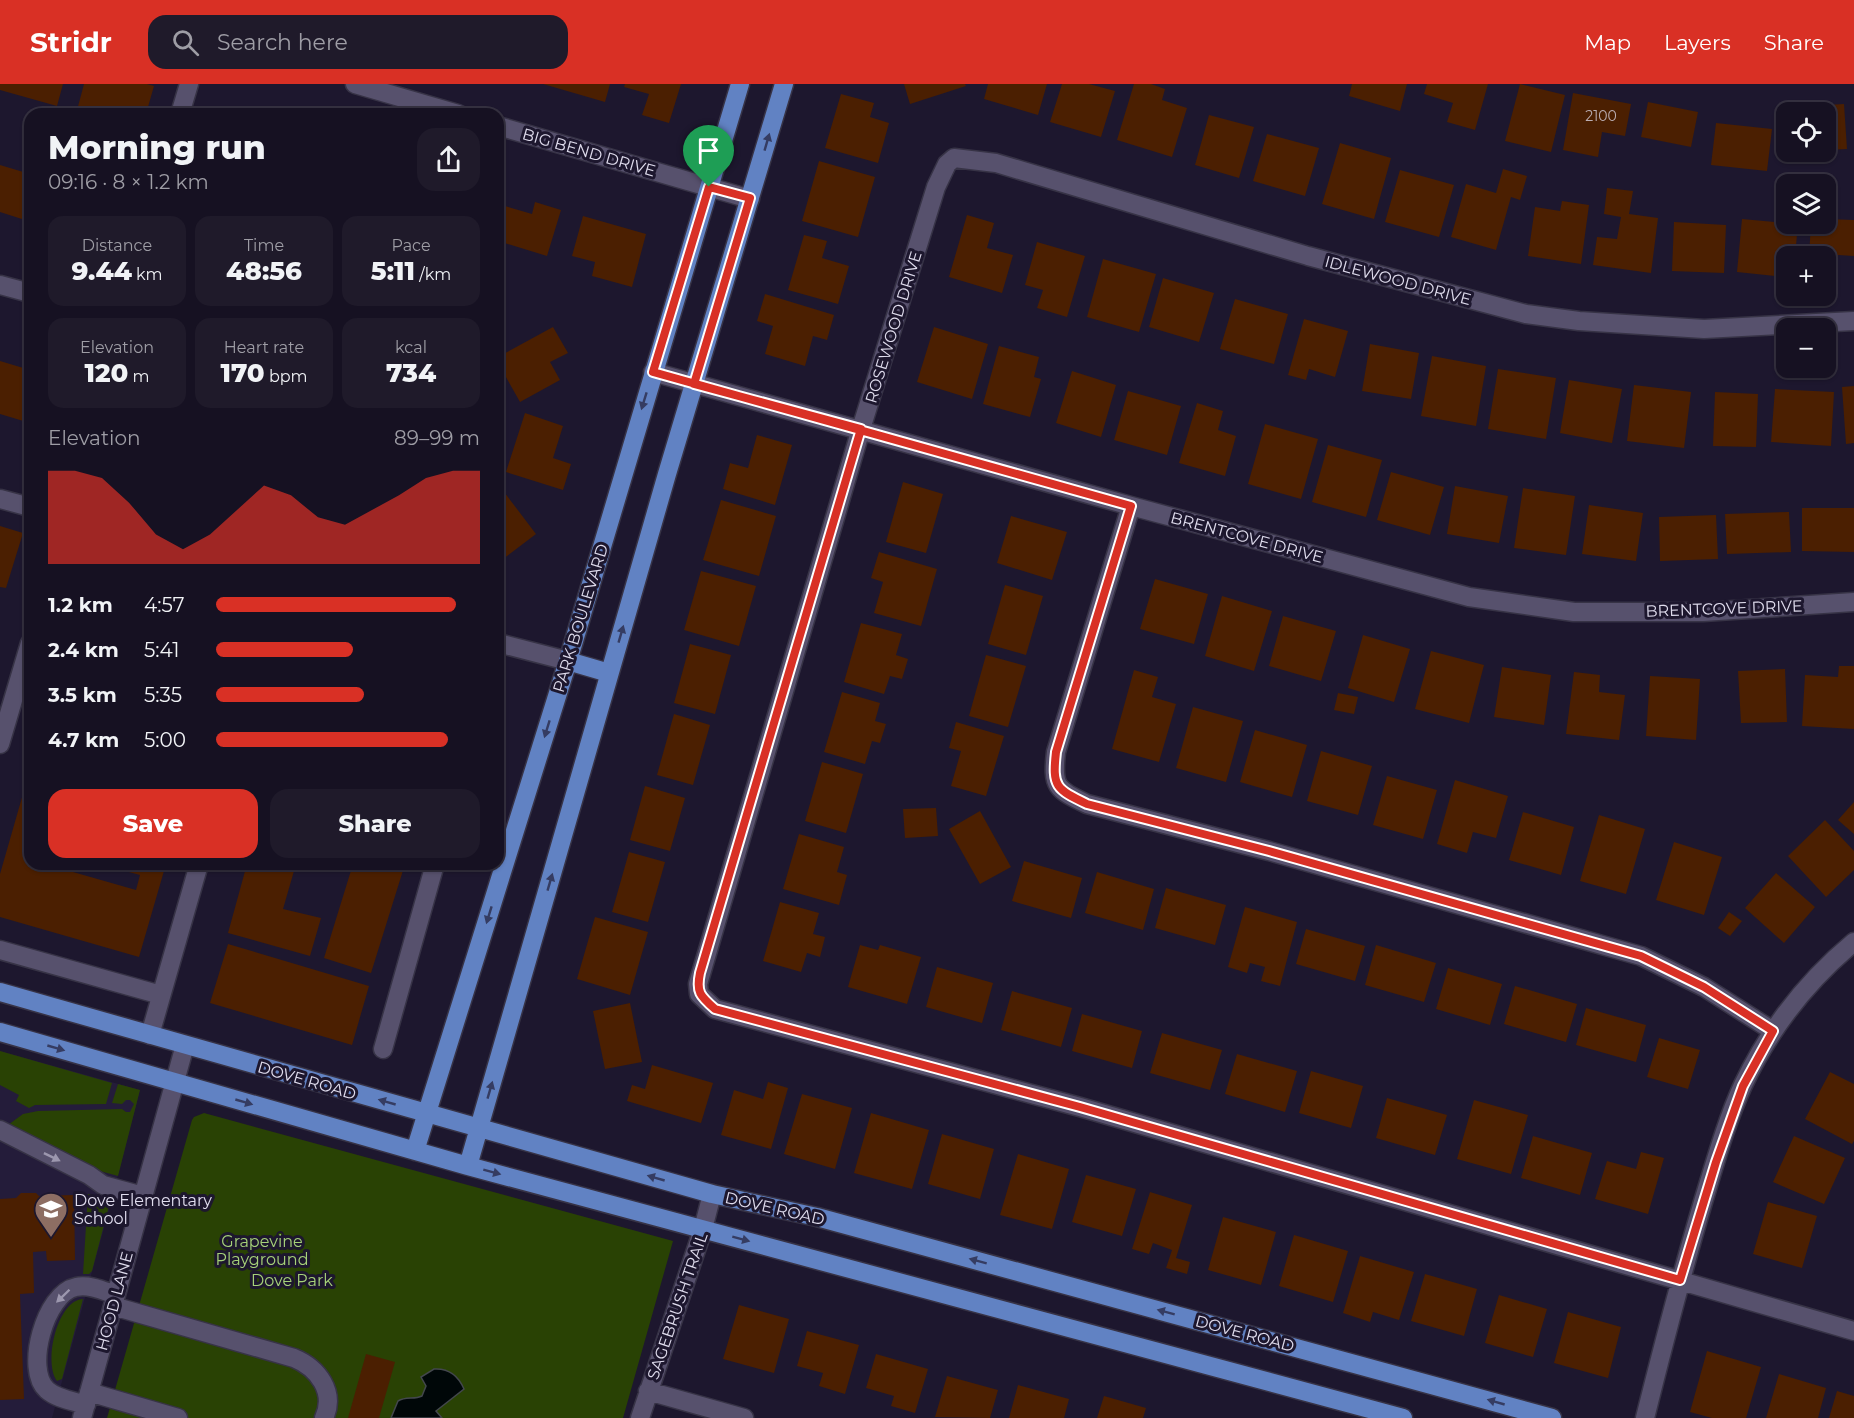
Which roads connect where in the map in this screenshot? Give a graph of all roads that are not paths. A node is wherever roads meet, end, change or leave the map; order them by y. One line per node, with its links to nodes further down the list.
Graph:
1 (189, 84): 5 (street)
2 (355, 84): 6 (street)
3 (740, 84): 9 (main road, PARK BOULEVARD)
4 (784, 84): 10 (main road, one-way to 4)
5 (182, 108)
6 (437, 108)
7 (504, 128): 9 (street, BIG BEND DRIVE)
8 (954, 158): 13 (street, IDLEWOOD DRIVE); 16 (street, ROSEWOOD DRIVE)
9 (709, 187): 10 (street, BIG BEND DRIVE); 14 (main road, PARK BOULEVARD)
10 (750, 198): 15 (main road)
11 (0, 285): 12 (street)
12 (24, 291)
13 (1854, 321)
14 (653, 372): 15 (street, BRENTCOVE DRIVE); 22 (main road, PARK BOULEVARD, one-way to 22)
15 (694, 384): 16 (street, BRENTCOVE DRIVE); 24 (main road, one-way to 15)
16 (861, 429): 19 (street, BRENTCOVE DRIVE); 48 (street, ROSEWOOD DRIVE)
17 (0, 499): 18 (street)
18 (24, 505)
19 (1131, 506): 20 (street, BRENTCOVE DRIVE); 34 (street)
20 (1854, 602)
21 (504, 645): 22 (street)
22 (568, 661): 24 (main road); 26 (main road, PARK BOULEVARD, one-way to 26)
23 (24, 663): 25 (street)
24 (609, 673): 41 (main road, one-way to 24)
25 (0, 744)
26 (504, 865)
27 (197, 870): 33 (street)
28 (433, 870): 38 (street)
29 (502, 870): 40 (main road, PARK BOULEVARD, one-way to 40)
30 (1854, 942): 34 (street)
31 (0, 951): 33 (street)
32 (0, 992): 36 (main road, DOVE ROAD)
33 (161, 994): 36 (street)
34 (1773, 1031): 48 (street)
35 (0, 1032): 39 (main road, one-way to 39)
36 (150, 1035): 37 (main road, DOVE ROAD)
37 (185, 1045): 39 (street, HOOD LANE); 40 (main road, DOVE ROAD, one-way to 37)
38 (383, 1049)
39 (175, 1082): 43 (main road, one-way to 43); 46 (street, HOOD LANE)
40 (426, 1113): 41 (main road, DOVE ROAD); 43 (main road, PARK BOULEVARD)
41 (478, 1129): 44 (main road); 45 (main road, DOVE ROAD, one-way to 41)
42 (0, 1130): 46 (street, one-way to 46)
43 (415, 1151): 44 (main road)
44 (468, 1166): 47 (main road, one-way to 47)
45 (712, 1194): 47 (street, SAGEBRUSH TRAIL); 58 (main road, DOVE ROAD, one-way to 45)
46 (143, 1196): 49 (street, HOOD LANE)
47 (703, 1229): 51 (street, SAGEBRUSH TRAIL); 57 (main road, one-way to 57)
48 (1680, 1280): 50 (street); 59 (street)
49 (115, 1301): 52 (street, HOOD LANE); 52 (street, one-way to 52); 54 (street)
50 (1854, 1331)
51 (648, 1391): 55 (street, SAGEBRUSH TRAIL); 56 (street)
52 (86, 1405): 53 (street)
53 (178, 1418)
54 (324, 1418)
55 (640, 1418)
56 (744, 1418)
57 (1403, 1418)
58 (1552, 1418)
59 (1645, 1418)

